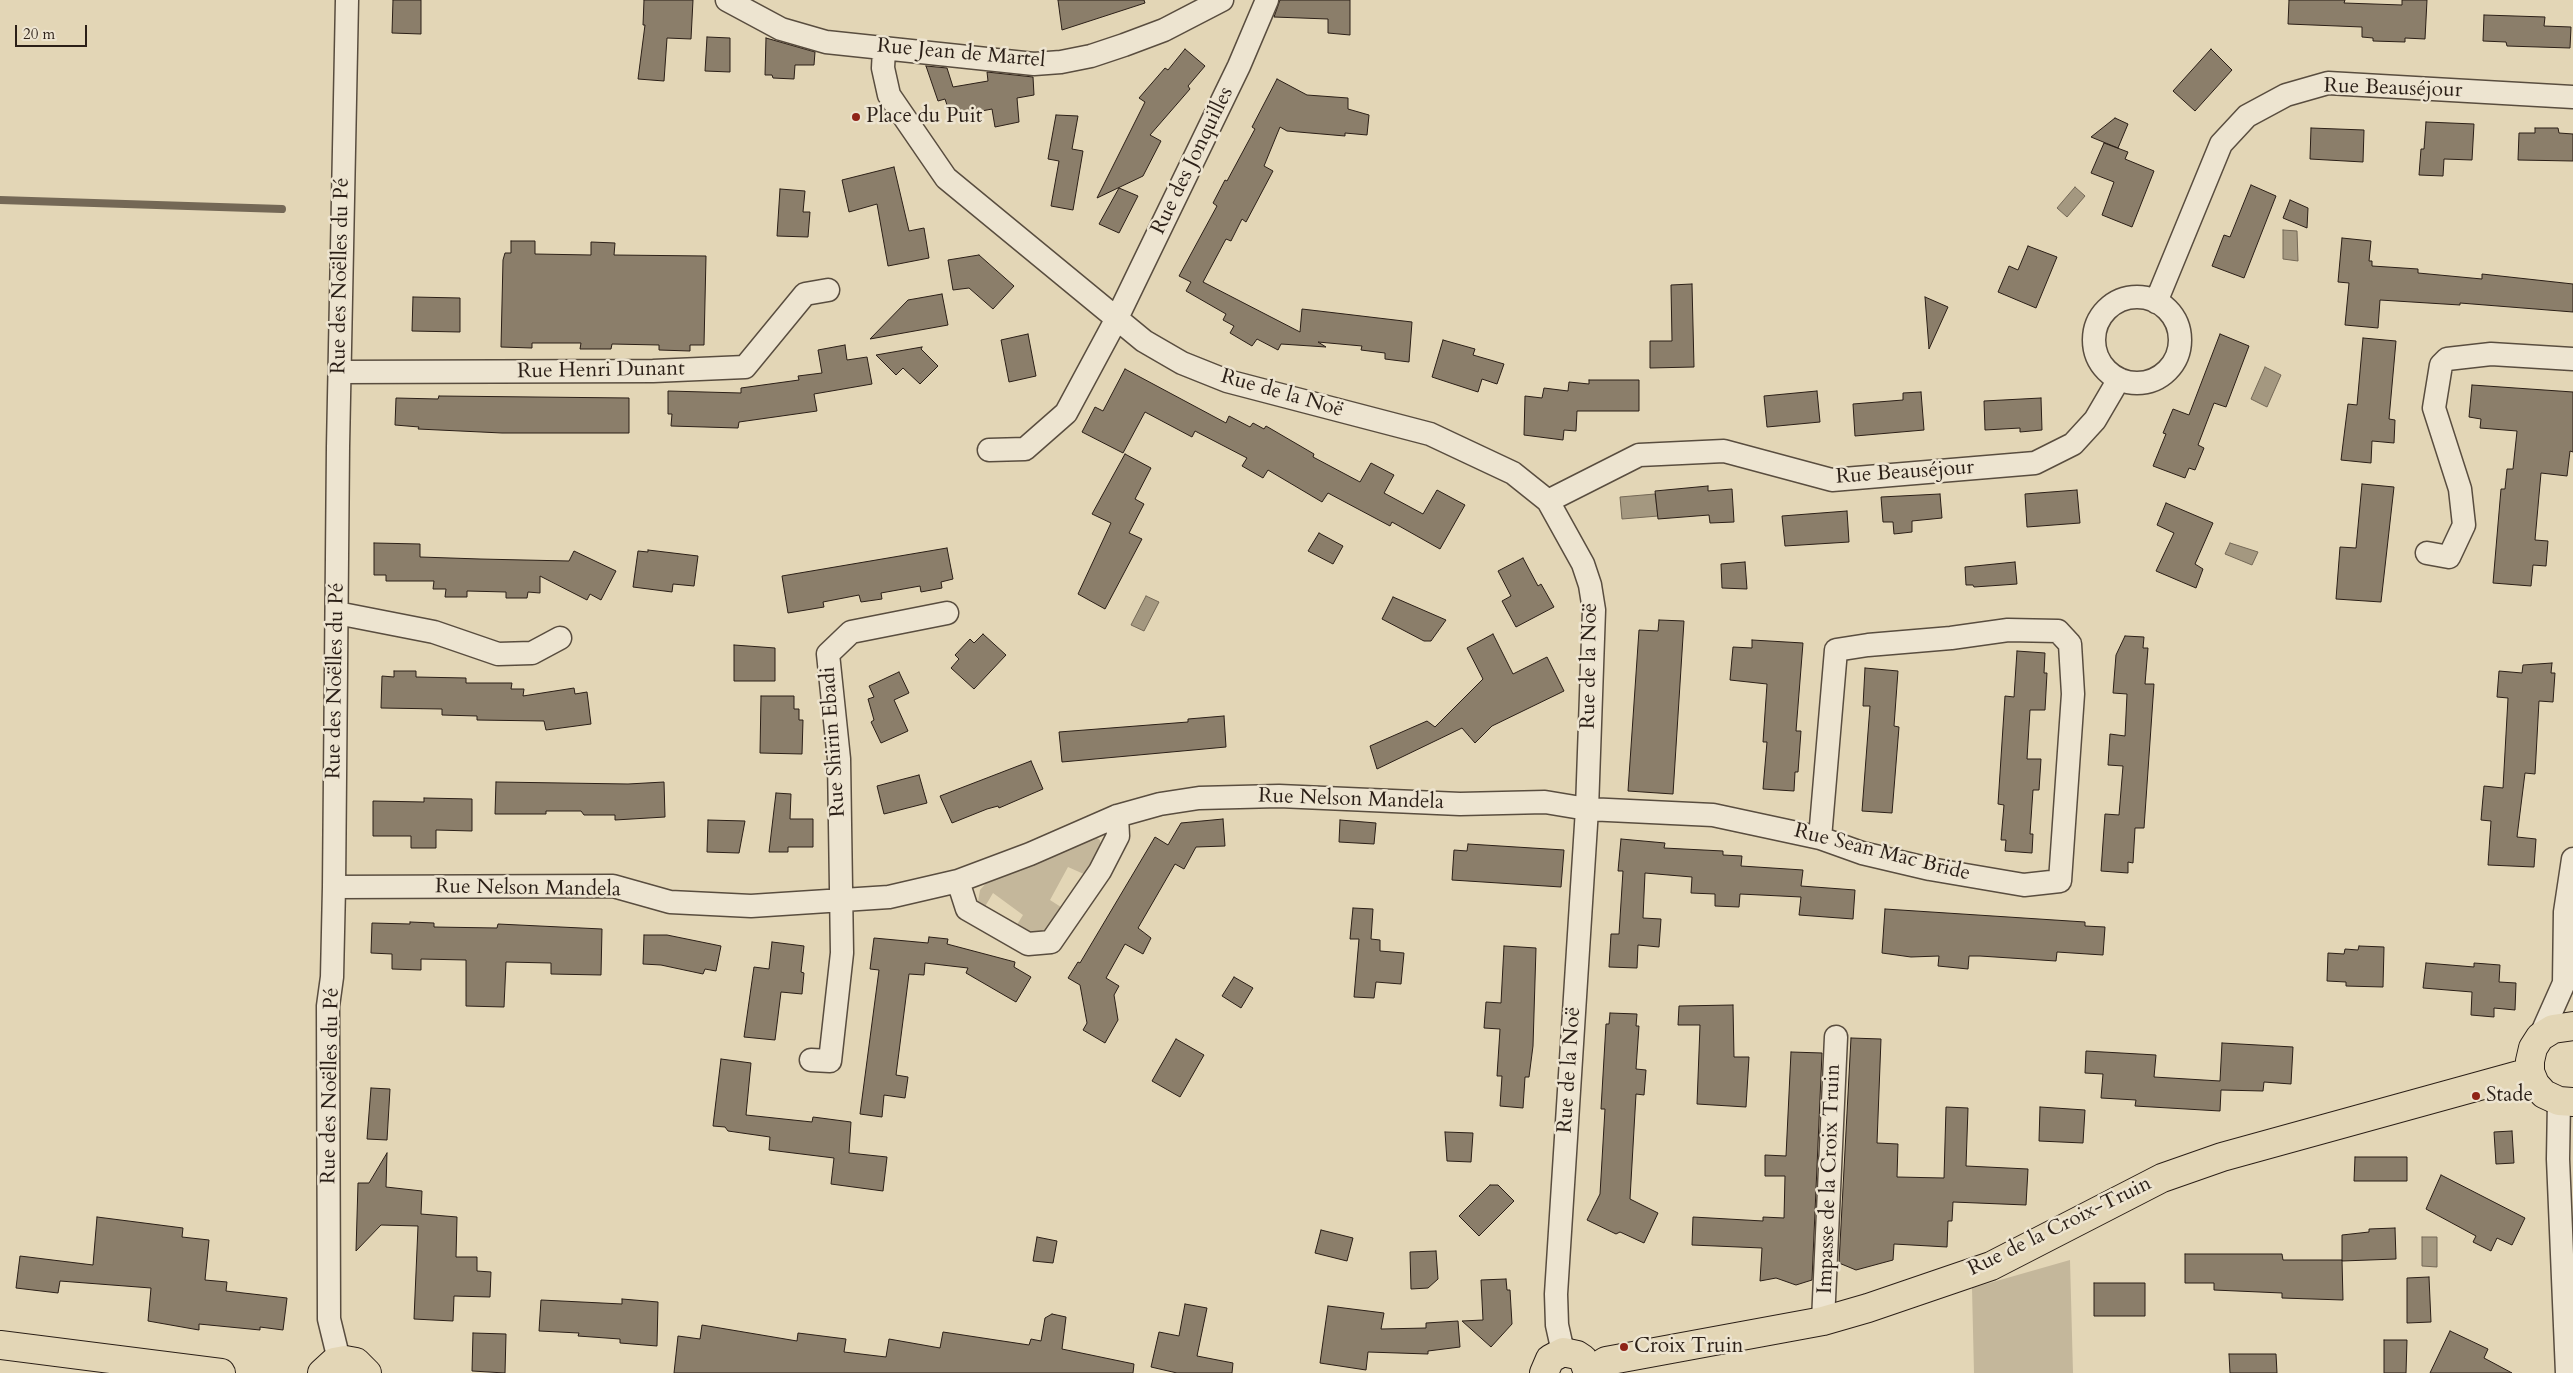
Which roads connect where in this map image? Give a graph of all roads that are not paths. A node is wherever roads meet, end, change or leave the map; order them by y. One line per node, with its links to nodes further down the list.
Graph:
1 (346, 0): 11 (street, Rue des Noëlles du Pé)
2 (727, 0): 5 (street, Rue Jean de Martel)
3 (1222, 0): 5 (street, Rue Jean de Martel)
4 (1267, 0): 9 (street, Rue des Jonquilles)
5 (884, 49): 9 (street, Rue de la Noë)
6 (2573, 97): 8 (street, Rue Beauséjour)
7 (828, 290): 11 (street, Rue Henri Dunant)
8 (2156, 302): 12 (street); 12 (street)
9 (1116, 320): 13 (street, Rue des Jonquilles); 14 (street, Rue de la Noë)
10 (2573, 360): 15 (street)
11 (340, 372): 16 (street, Rue des Noëlles du Pé)
12 (2118, 379): 14 (street, Rue Beauséjour)
13 (989, 450)
14 (1548, 501): 19 (street, Rue de la Noë)
15 (2427, 553)
16 (337, 613): 18 (street); 24 (street, Rue des Noëlles du Pé)
17 (948, 613): 25 (street, Rue Shirin Ebadi)
18 (560, 638)
19 (1587, 809): 20 (street, Rue Nelson Mandela); 21 (street, Rue Sean Mac Bride); 37 (street, Rue de la Noë)
20 (1117, 816): 23 (street, Rue Nelson Mandela); 23 (street)
21 (1820, 838): 21 (street, Rue Sean Mac Bride)
22 (2573, 858): 26 (street)
23 (958, 881): 25 (street, Rue Nelson Mandela)
24 (334, 887): 25 (street, Rue Nelson Mandela); 38 (street, Rue des Noëlles du Pé)
25 (842, 901): 31 (street)
26 (2564, 983): 27 (street); 30 (street)
27 (2573, 1009)
28 (2573, 1026): 30 (main road)
29 (1836, 1037): 35 (street, Impasse de la Croix Truin)
30 (2540, 1037): 32 (main road)
31 (811, 1060)
32 (2530, 1072): 33 (main road); 35 (main road, Rue de la Croix-Truin)
33 (2566, 1102): 34 (street)
34 (2568, 1260): 43 (street)
35 (1823, 1321): 39 (main road, Rue de la Croix-Truin)
36 (0, 1345): 40 (main road)
37 (1564, 1352): 39 (main road); 42 (main road)
38 (330, 1367): 41 (main road)
39 (1588, 1372)
40 (221, 1373)
41 (368, 1373)
42 (1544, 1373)
43 (2567, 1373)

